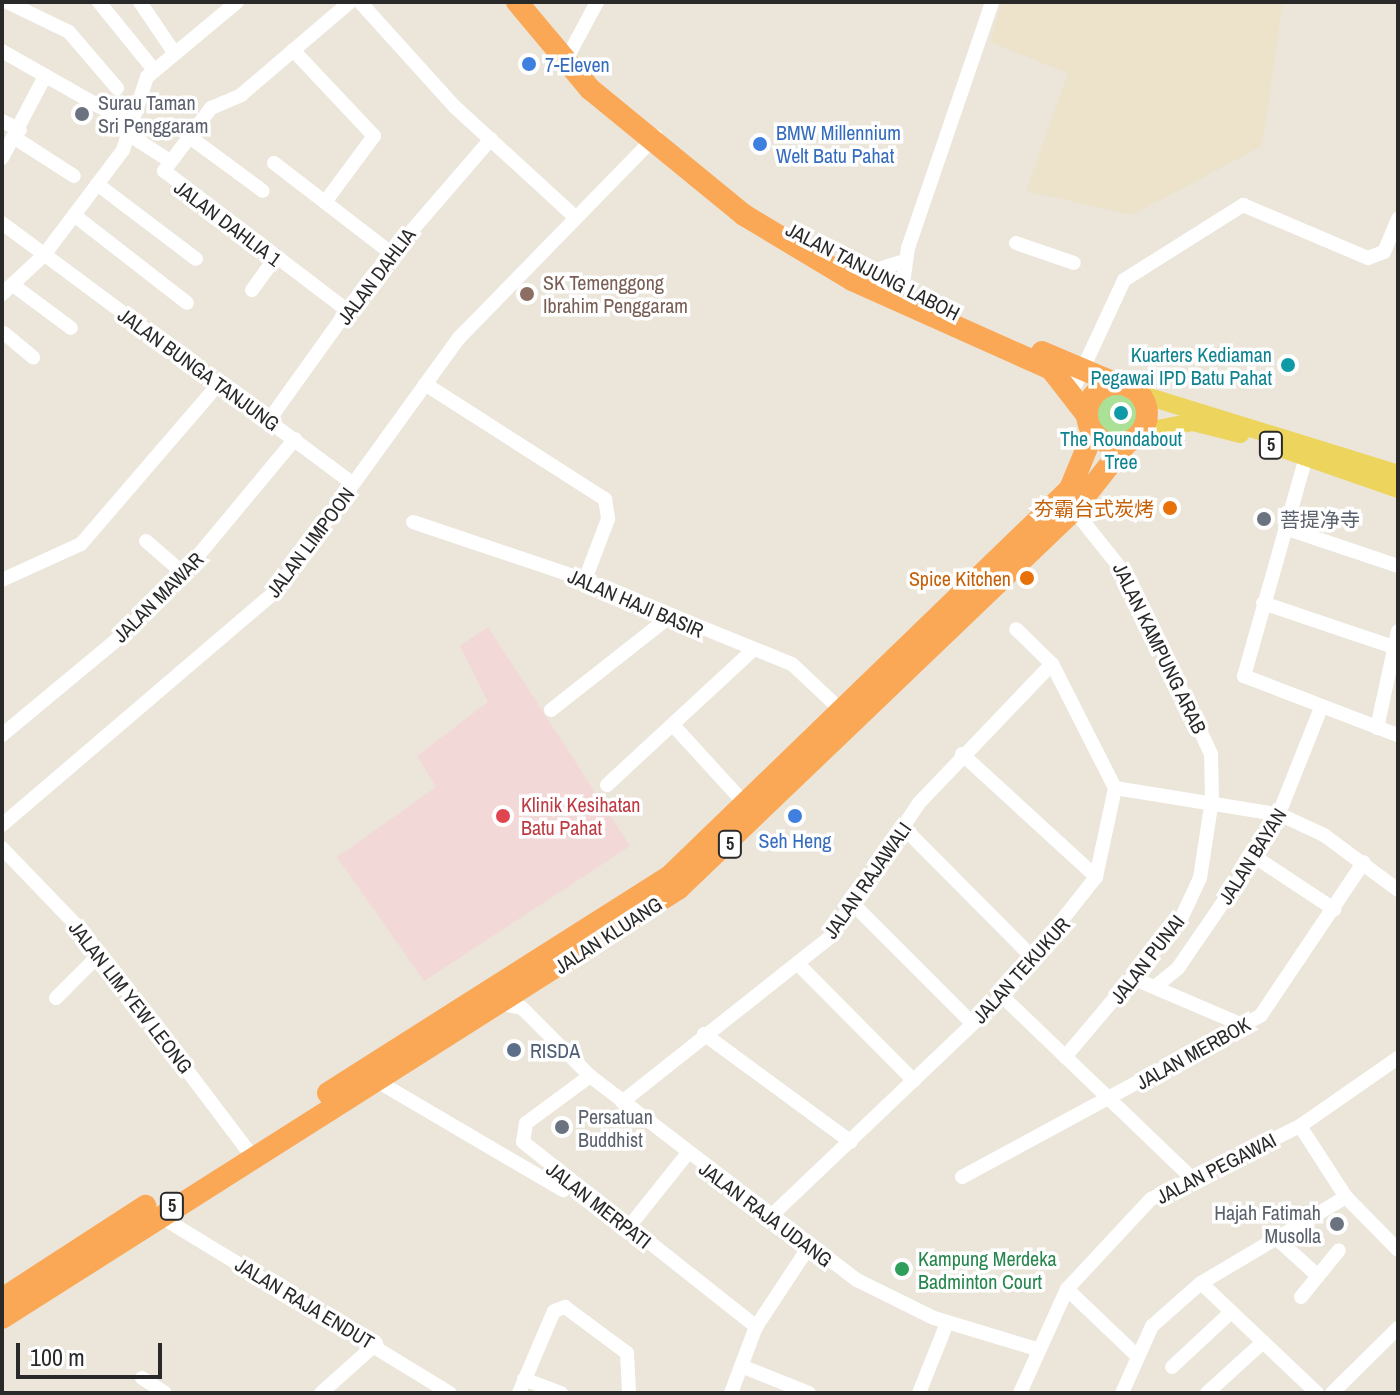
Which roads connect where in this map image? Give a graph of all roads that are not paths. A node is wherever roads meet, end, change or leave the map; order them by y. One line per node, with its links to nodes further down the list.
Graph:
1 (7, 2): 16 (street)
2 (99, 2): 14 (street)
3 (140, 2): 12 (street)
4 (237, 2): 12 (street)
5 (350, 2): 10 (street, JALAN DAHLIA 1)
6 (360, 2): 22 (street)
7 (517, 2): 13 (highway, JALAN TANJUNG LABOH / 5)
8 (597, 2): 13 (street)
9 (992, 2): 35 (street)
10 (293, 50): 20 (street, JALAN DAHLIA 1); 29 (street)
11 (2, 51): 15 (street)
12 (173, 51): 14 (street)
13 (570, 61): 21 (highway, JALAN TANJUNG LABOH / 5)
14 (154, 70): 18 (street)
15 (45, 76): 18 (street); 19 (street)
16 (117, 88)
17 (2, 121): 19 (street)
18 (128, 128): 24 (street); 27 (street)
19 (18, 134): 23 (street); 26 (street)
20 (187, 135): 24 (street, JALAN DAHLIA 1); 28 (street)
21 (654, 138): 31 (street, JALAN LIMPOON); 42 (highway, JALAN TANJUNG LABOH / 5); 45 (highway, JALAN TANJUNG LABOH / 5)
22 (491, 139): 31 (street); 36 (street, JALAN DAHLIA)
23 (2, 158)
24 (167, 159): 38 (street, JALAN DAHLIA 1)
25 (274, 163): 29 (street)
26 (74, 176)
27 (97, 184): 30 (street); 39 (street)
28 (263, 191)
29 (325, 202): 36 (street)
30 (74, 215): 37 (street); 46 (street)
31 (574, 216): 52 (street, JALAN LIMPOON)
32 (1398, 219): 51 (street)
33 (2, 223): 37 (street, JALAN BUNGA TANJUNG)
34 (1016, 243): 41 (street)
35 (908, 248): 40 (street); 45 (street)
36 (392, 254): 47 (street, JALAN DAHLIA)
37 (44, 255): 43 (street); 54 (street, JALAN BUNGA TANJUNG)
38 (275, 258): 44 (street); 47 (street, JALAN DAHLIA 1)
39 (196, 259)
40 (900, 262): 42 (street); 45 (street)
41 (1074, 263)
42 (867, 273): 45 (highway, JALAN TANJUNG LABOH / 5)
43 (8, 290): 48 (street)
44 (252, 290)
45 (892, 290): 51 (highway, JALAN TANJUNG LABOH / 5); 55 (highway, JALAN TANJUNG LABOH / 5)
46 (187, 303)
47 (348, 311): 57 (street, JALAN DAHLIA)
48 (71, 328)
49 (3, 334): 50 (street)
50 (33, 357)
51 (1087, 369): 53 (highway, JALAN TANJUNG LABOH / 5); 55 (street)
52 (425, 384): 63 (street, JALAN LIMPOON); 72 (street)
53 (1117, 384): 56 (highway, 5); 58 (highway, 5)
54 (218, 385): 57 (street, JALAN BUNGA TANJUNG); 71 (street)
55 (1073, 390): 58 (highway, JALAN TANJUNG LABOH / 5)
56 (1140, 394): 59 (highway); 62 (main road, 5)
57 (269, 420): 60 (street, JALAN BUNGA TANJUNG)
58 (1090, 424): 59 (highway, 5); 83 (highway, JALAN KLUANG / 5)
59 (1134, 438): 61 (main road, 5); 65 (highway, JALAN KLUANG / 5)
60 (295, 439): 63 (street, JALAN BUNGA TANJUNG); 70 (street, JALAN MAWAR)
61 (1306, 457): 64 (main road, 5); 67 (street)
62 (1398, 474)
63 (353, 484): 94 (street, JALAN LIMPOON)
64 (1398, 489)
65 (1074, 510): 80 (highway, JALAN KLUANG / 5); 91 (street, JALAN KAMPUNG ARAB)
66 (413, 522): 72 (street, JALAN HAJI BASIR)
67 (1285, 528): 69 (street); 73 (street)
68 (146, 541): 70 (street)
69 (1398, 566)
70 (183, 573): 86 (street, JALAN MAWAR)
71 (2, 580)
72 (585, 580): 74 (street, JALAN HAJI BASIR)
73 (1263, 603): 77 (street); 81 (street)
74 (669, 617): 78 (street, JALAN HAJI BASIR); 82 (street)
75 (1016, 629): 79 (street)
76 (1398, 631): 77 (street)
77 (1394, 647): 85 (street)
78 (753, 650): 83 (street, JALAN HAJI BASIR); 84 (street)
79 (1052, 664): 88 (street, JALAN RAJAWALI); 90 (street)
80 (898, 683): 83 (highway); 107 (highway, JALAN KLUANG / 5)
81 (1321, 708): 85 (street); 93 (street, JALAN BAYAN)
82 (551, 710)
83 (843, 712): 92 (highway, JALAN KLUANG / 5)
84 (673, 725): 89 (street); 92 (street)
85 (1377, 728): 87 (street)
86 (2, 735)
87 (1398, 735)
88 (962, 754): 95 (street, JALAN RAJAWALI); 99 (street)
89 (607, 785)
90 (1115, 788): 91 (street); 99 (street, JALAN TEKUKUR)
91 (1212, 800): 93 (street); 106 (street, JALAN PUNAI)
92 (746, 805): 125 (highway, JALAN KLUANG / 5)
93 (1281, 815): 97 (street, JALAN BAYAN); 98 (street)
94 (2, 825)
95 (904, 828): 101 (street, JALAN RAJAWALI); 104 (street)
96 (2, 848): 103 (street, JALAN LIM YEW LEONG)
97 (1255, 857): 102 (street); 108 (street, JALAN BAYAN)
98 (1364, 862): 100 (street); 102 (street, JALAN MERBOK)
99 (1096, 877): 104 (street, JALAN TEKUKUR)
100 (1398, 890)
101 (854, 905): 105 (street, JALAN RAJAWALI); 113 (street)
102 (1334, 909): 114 (street, JALAN MERBOK)
103 (100, 954): 110 (street); 125 (street, JALAN LIM YEW LEONG)
104 (1034, 959): 109 (street, JALAN TEKUKUR)
105 (799, 965): 115 (street, JALAN RAJAWALI); 120 (street)
106 (1135, 979): 108 (street); 116 (street, JALAN PUNAI)
107 (536, 983): 111 (highway, JALAN KLUANG / 5); 112 (street)
108 (1156, 986): 114 (street)
109 (1002, 996): 113 (street, JALAN TEKUKUR); 116 (street)
110 (56, 998)
111 (503, 1004): 112 (street); 119 (highway, JALAN KLUANG / 5)
112 (533, 1018): 118 (street, JALAN RAJA UDANG)
113 (973, 1024): 120 (street, JALAN TEKUKUR)
114 (1240, 1024): 121 (street, JALAN MERBOK)
115 (704, 1034): 122 (street, JALAN RAJAWALI); 124 (street)
116 (1065, 1057): 121 (street)
117 (1398, 1058): 123 (street, JALAN PEGAWAI)
118 (590, 1076): 122 (street, JALAN RAJA UDANG); 133 (street, JALAN MERPATI)
119 (377, 1081): 125 (highway, JALAN KLUANG / 5); 129 (street)
120 (914, 1081): 124 (street, JALAN TEKUKUR)
121 (1114, 1098): 127 (street); 128 (street, JALAN MERBOK)
122 (622, 1102): 126 (street, JALAN RAJA UDANG)
123 (1300, 1126): 127 (street, JALAN PEGAWAI); 130 (street)
124 (851, 1142): 132 (street, JALAN TEKUKUR)
125 (247, 1149): 131 (highway, JALAN KLUANG / 5); 139 (highway, JALAN KLUANG / 5)
126 (687, 1154): 132 (street, JALAN RAJA UDANG); 133 (street)
127 (1190, 1176): 142 (street, JALAN PEGAWAI)
128 (962, 1177)
129 (563, 1190)
130 (1346, 1197): 134 (street); 137 (street)
131 (158, 1215): 144 (highway, JALAN KLUANG / 5); 150 (street, JALAN RAJA ENDUT)
132 (771, 1216): 135 (street, JALAN RAJA UDANG)
133 (628, 1228): 147 (street, JALAN MERPATI)
134 (1275, 1237): 138 (street); 140 (street)
135 (808, 1248): 146 (street, JALAN RAJA UDANG); 147 (street)
136 (1339, 1250): 138 (street)
137 (1398, 1250)
138 (1318, 1276): 143 (street)
139 (36, 1277): 141 (highway); 144 (highway, JALAN KLUANG / 5)
140 (1201, 1283): 145 (street); 152 (street)
141 (2, 1287)
142 (1067, 1289): 151 (street, JALAN PEGAWAI); 152 (street)
143 (1301, 1297)
144 (4, 1309)
145 (1231, 1312): 149 (street); 154 (street)
146 (947, 1323): 151 (street, JALAN RAJA UDANG); 164 (street)
147 (756, 1327): 153 (street)
148 (1398, 1328): 169 (street)
149 (1263, 1342): 167 (street); 168 (street)
150 (376, 1344): 158 (street); 159 (street, JALAN RAJA ENDUT)
151 (1037, 1349): 165 (street, JALAN PEGAWAI)
152 (1137, 1356): 166 (street)
153 (741, 1366): 162 (street); 163 (street)
154 (1172, 1367)
155 (142, 1378): 157 (street)
156 (521, 1386): 160 (street); 161 (street)
157 (165, 1393)
158 (321, 1393)
159 (450, 1393)
160 (561, 1393)
161 (629, 1393)
162 (731, 1393)
163 (809, 1393)
164 (919, 1393)
165 (1020, 1393)
166 (1122, 1393)
167 (1207, 1393)
168 (1317, 1393)
169 (1332, 1393)

